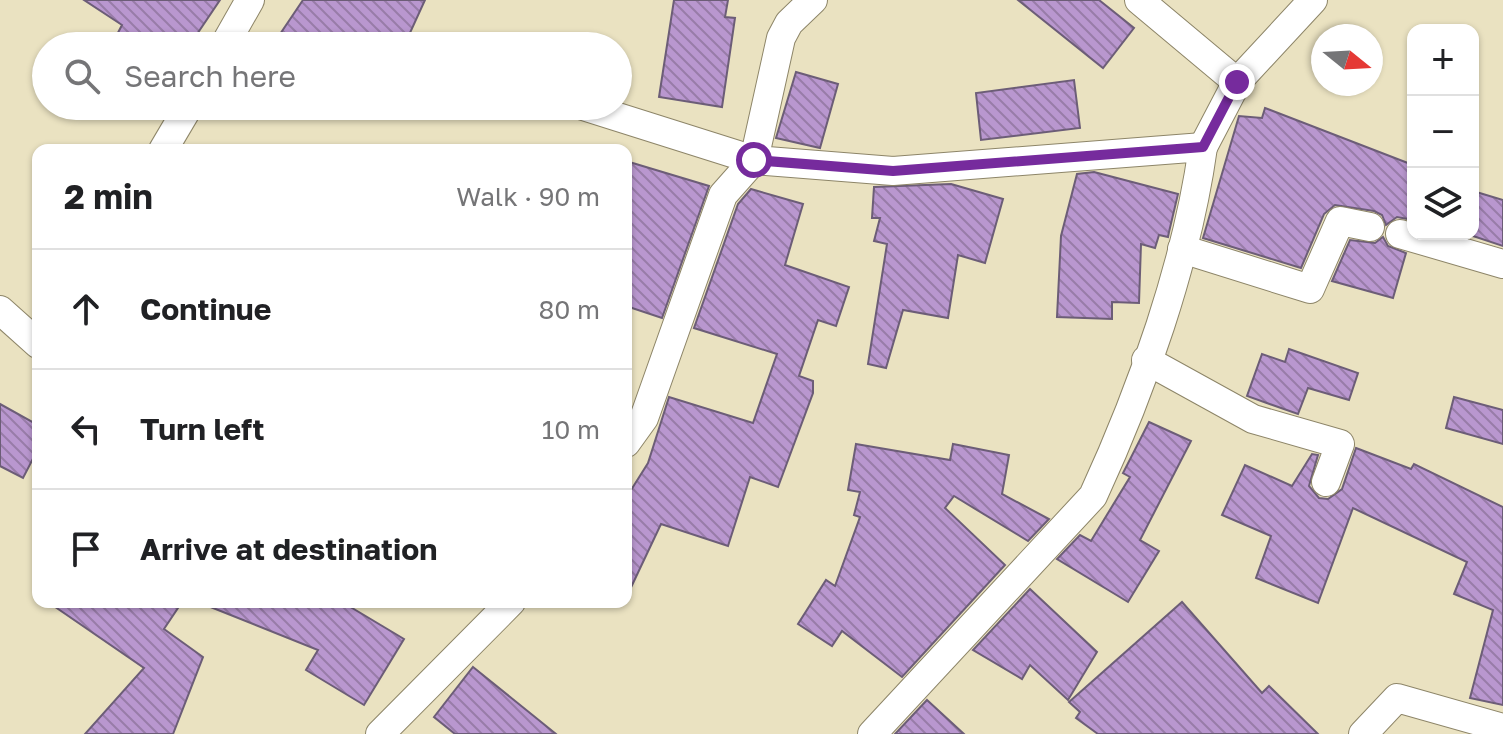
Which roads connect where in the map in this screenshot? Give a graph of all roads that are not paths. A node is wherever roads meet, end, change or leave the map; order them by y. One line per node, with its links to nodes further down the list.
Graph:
1 (250, 0): 5 (street)
2 (813, 0): 11 (street)
3 (1139, 0): 6 (street)
4 (1313, 0): 6 (street)
5 (232, 32)
6 (1237, 82): 10 (street)
7 (181, 120): 9 (street)
8 (627, 120): 11 (street)
9 (167, 144)
10 (1203, 147): 11 (street); 14 (street)
11 (754, 160): 19 (street)
12 (1370, 227): 14 (street)
13 (1400, 234): 15 (street)
14 (1182, 249): 18 (street)
15 (1503, 264)
16 (0, 310): 17 (street)
17 (32, 339)
18 (1146, 360): 20 (street); 24 (street)
19 (632, 435)
20 (1326, 482)
21 (505, 608): 23 (street)
22 (1503, 728): 25 (street)
23 (380, 734)
24 (872, 734)
25 (1363, 734)

